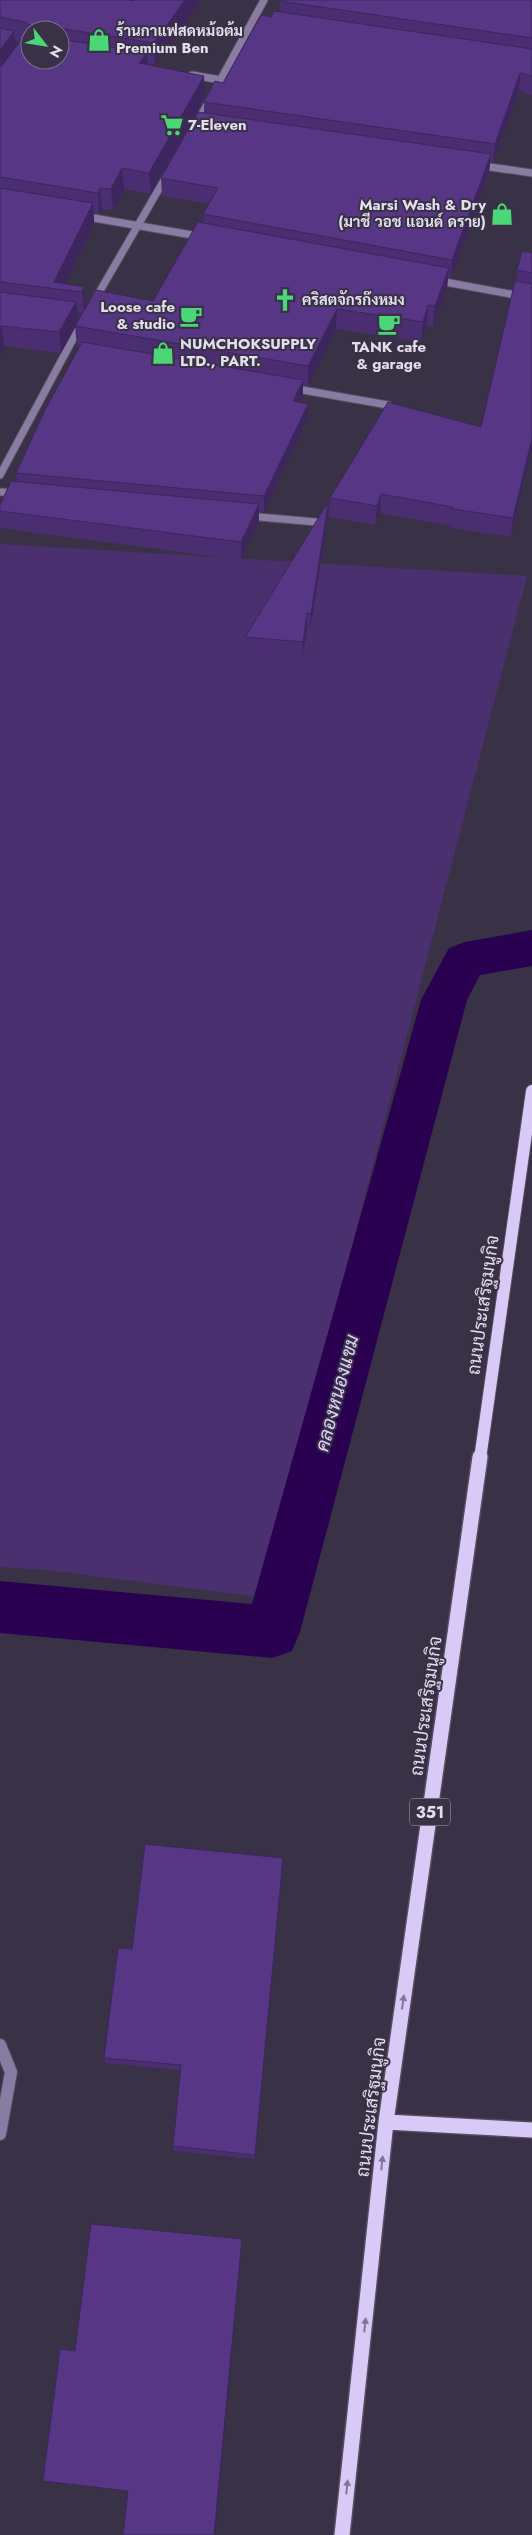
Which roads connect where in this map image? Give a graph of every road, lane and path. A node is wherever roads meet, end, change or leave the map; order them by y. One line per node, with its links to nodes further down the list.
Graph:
1 (264, 0): 2 (street)
2 (252, 20): 3 (street); 5 (street)
3 (262, 21)
4 (183, 74): 5 (street)
5 (221, 80): 6 (street)
6 (197, 124): 7 (street); 8 (street)
7 (207, 125)
8 (192, 132)
9 (463, 163): 11 (street)
10 (172, 166): 13 (street)
11 (532, 173)
12 (78, 216): 13 (street)
13 (137, 225): 14 (street); 17 (street)
14 (216, 239)
15 (430, 279): 16 (street)
16 (532, 298)
17 (90, 309)
18 (75, 316): 19 (street)
19 (68, 350): 20 (street); 23 (street)
20 (78, 352)
21 (282, 387): 22 (street)
22 (388, 405)
23 (3, 462): 24 (street)
24 (0, 475)
25 (0, 492): 26 (street)
26 (30, 494)
27 (237, 514): 28 (street)
28 (316, 522)
29 (532, 1091): 31 (main road, ถนนประเสริฐมนูกิจ / 351, one-way to 29)
30 (0, 2046): 33 (street)
31 (386, 2122): 32 (main road); 34 (main road, ถนนประเสริฐมนูกิจ / 351, one-way to 31)
32 (532, 2130)
33 (0, 2134)
34 (342, 2535)

